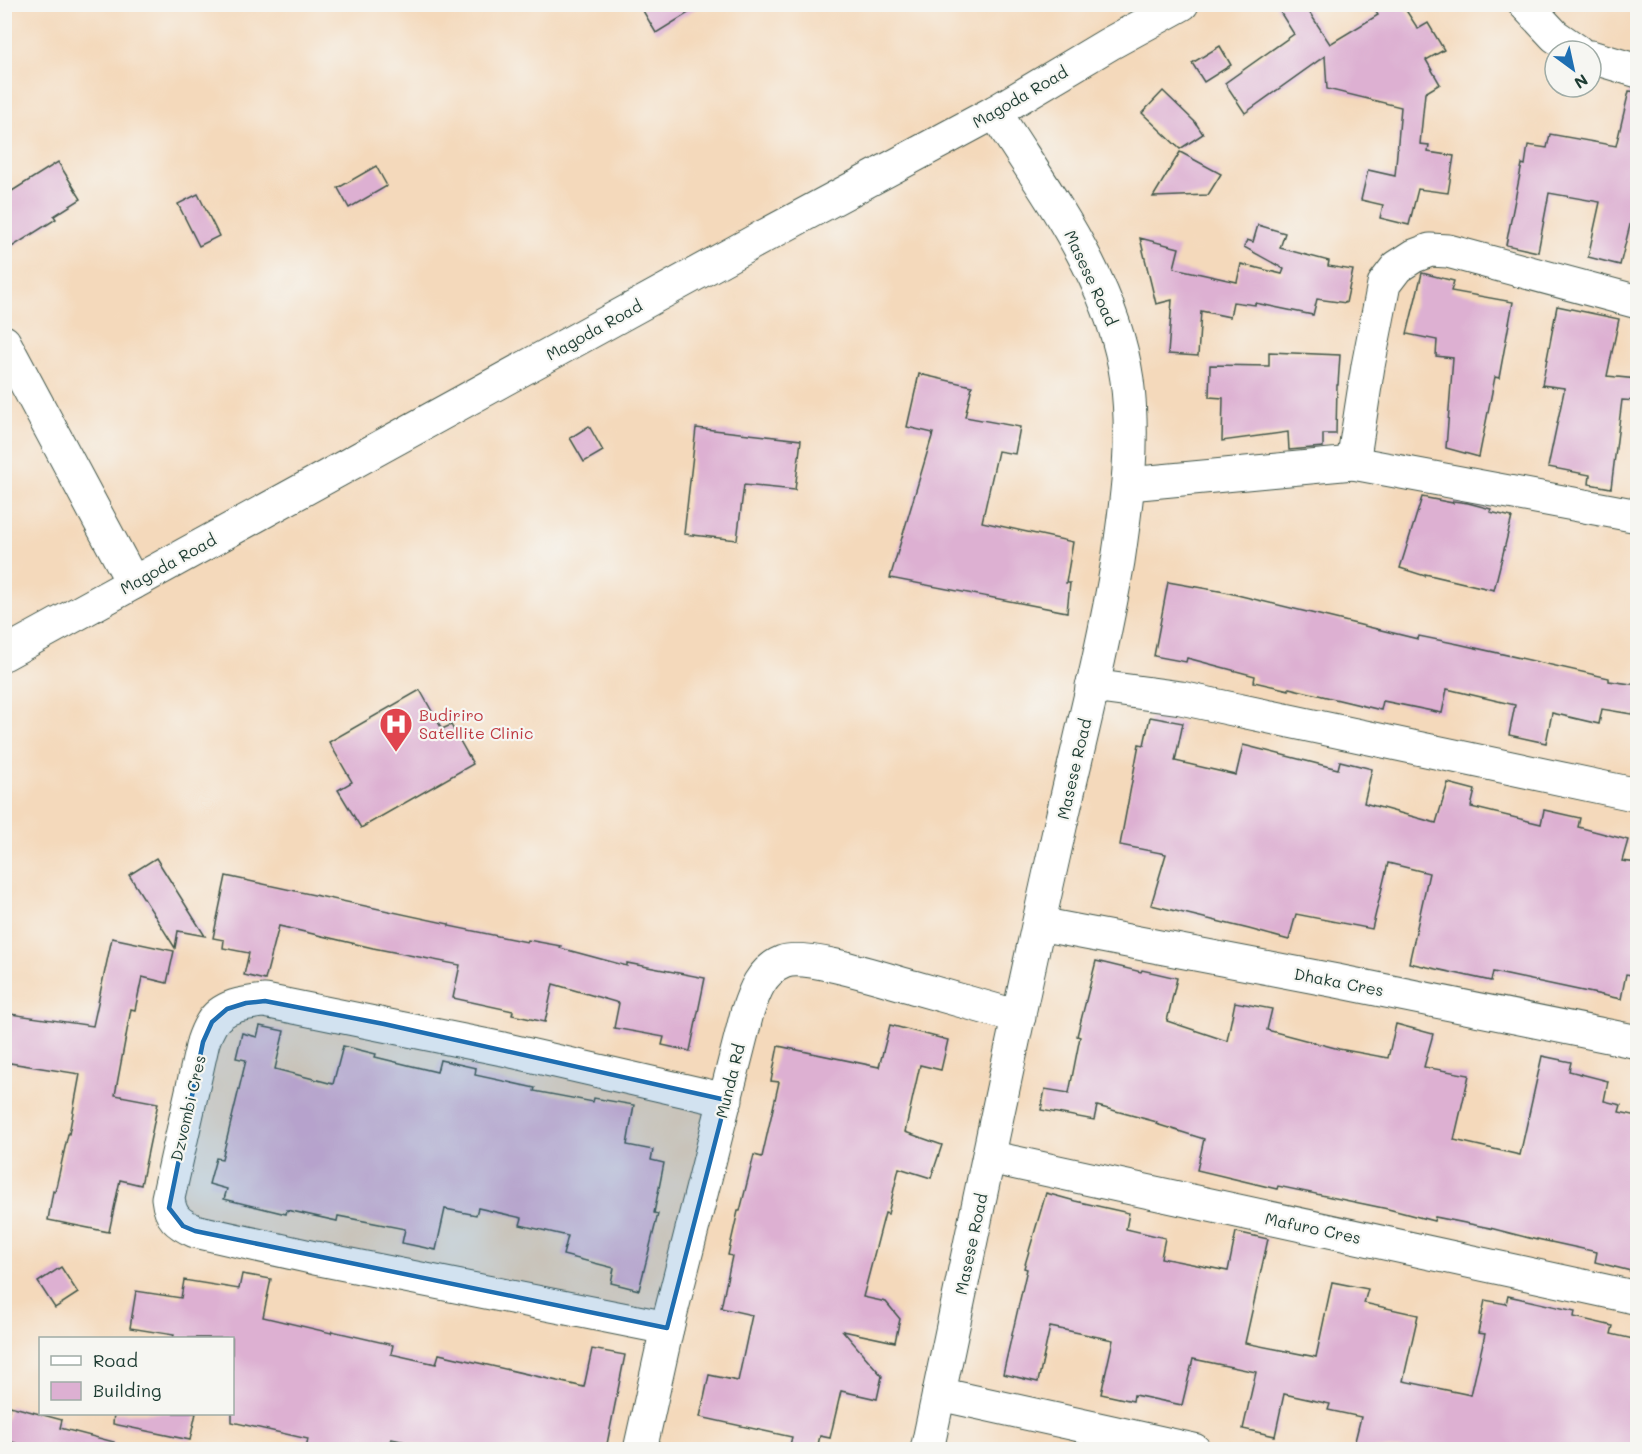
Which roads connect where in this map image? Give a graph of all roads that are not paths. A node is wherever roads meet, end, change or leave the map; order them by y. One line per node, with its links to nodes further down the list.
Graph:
1 (1182, 4): 6 (street, Magoda Road)
2 (1525, 4): 3 (street)
3 (1559, 39)
4 (1603, 61): 5 (street)
5 (1638, 71)
6 (995, 112): 10 (street, Masese Road); 12 (street, Magoda Road)
7 (1638, 302): 9 (street)
8 (4, 342): 12 (street)
9 (1353, 463): 10 (street); 11 (street)
10 (1129, 484): 14 (street, Masese Road)
11 (1638, 516)
12 (133, 583): 13 (street, Magoda Road)
13 (4, 654)
14 (1092, 686): 15 (street); 16 (street, Masese Road)
15 (1638, 795)
16 (1039, 924): 17 (street, Masese Road); 18 (street, Dhaka Cres)
17 (1019, 1017): 19 (street, Munda Rd); 20 (street, Masese Road)
18 (1638, 1042)
19 (726, 1100): 22 (street, Munda Rd); 22 (street, Dzvombi Cres)
20 (989, 1157): 21 (street, Mafuro Cres); 23 (street, Masese Road)
21 (1638, 1298)
22 (667, 1328): 24 (street, Munda Rd)
23 (939, 1394): 25 (street, Masese Road); 26 (street)
24 (644, 1448)
25 (927, 1449)
26 (1194, 1449)

